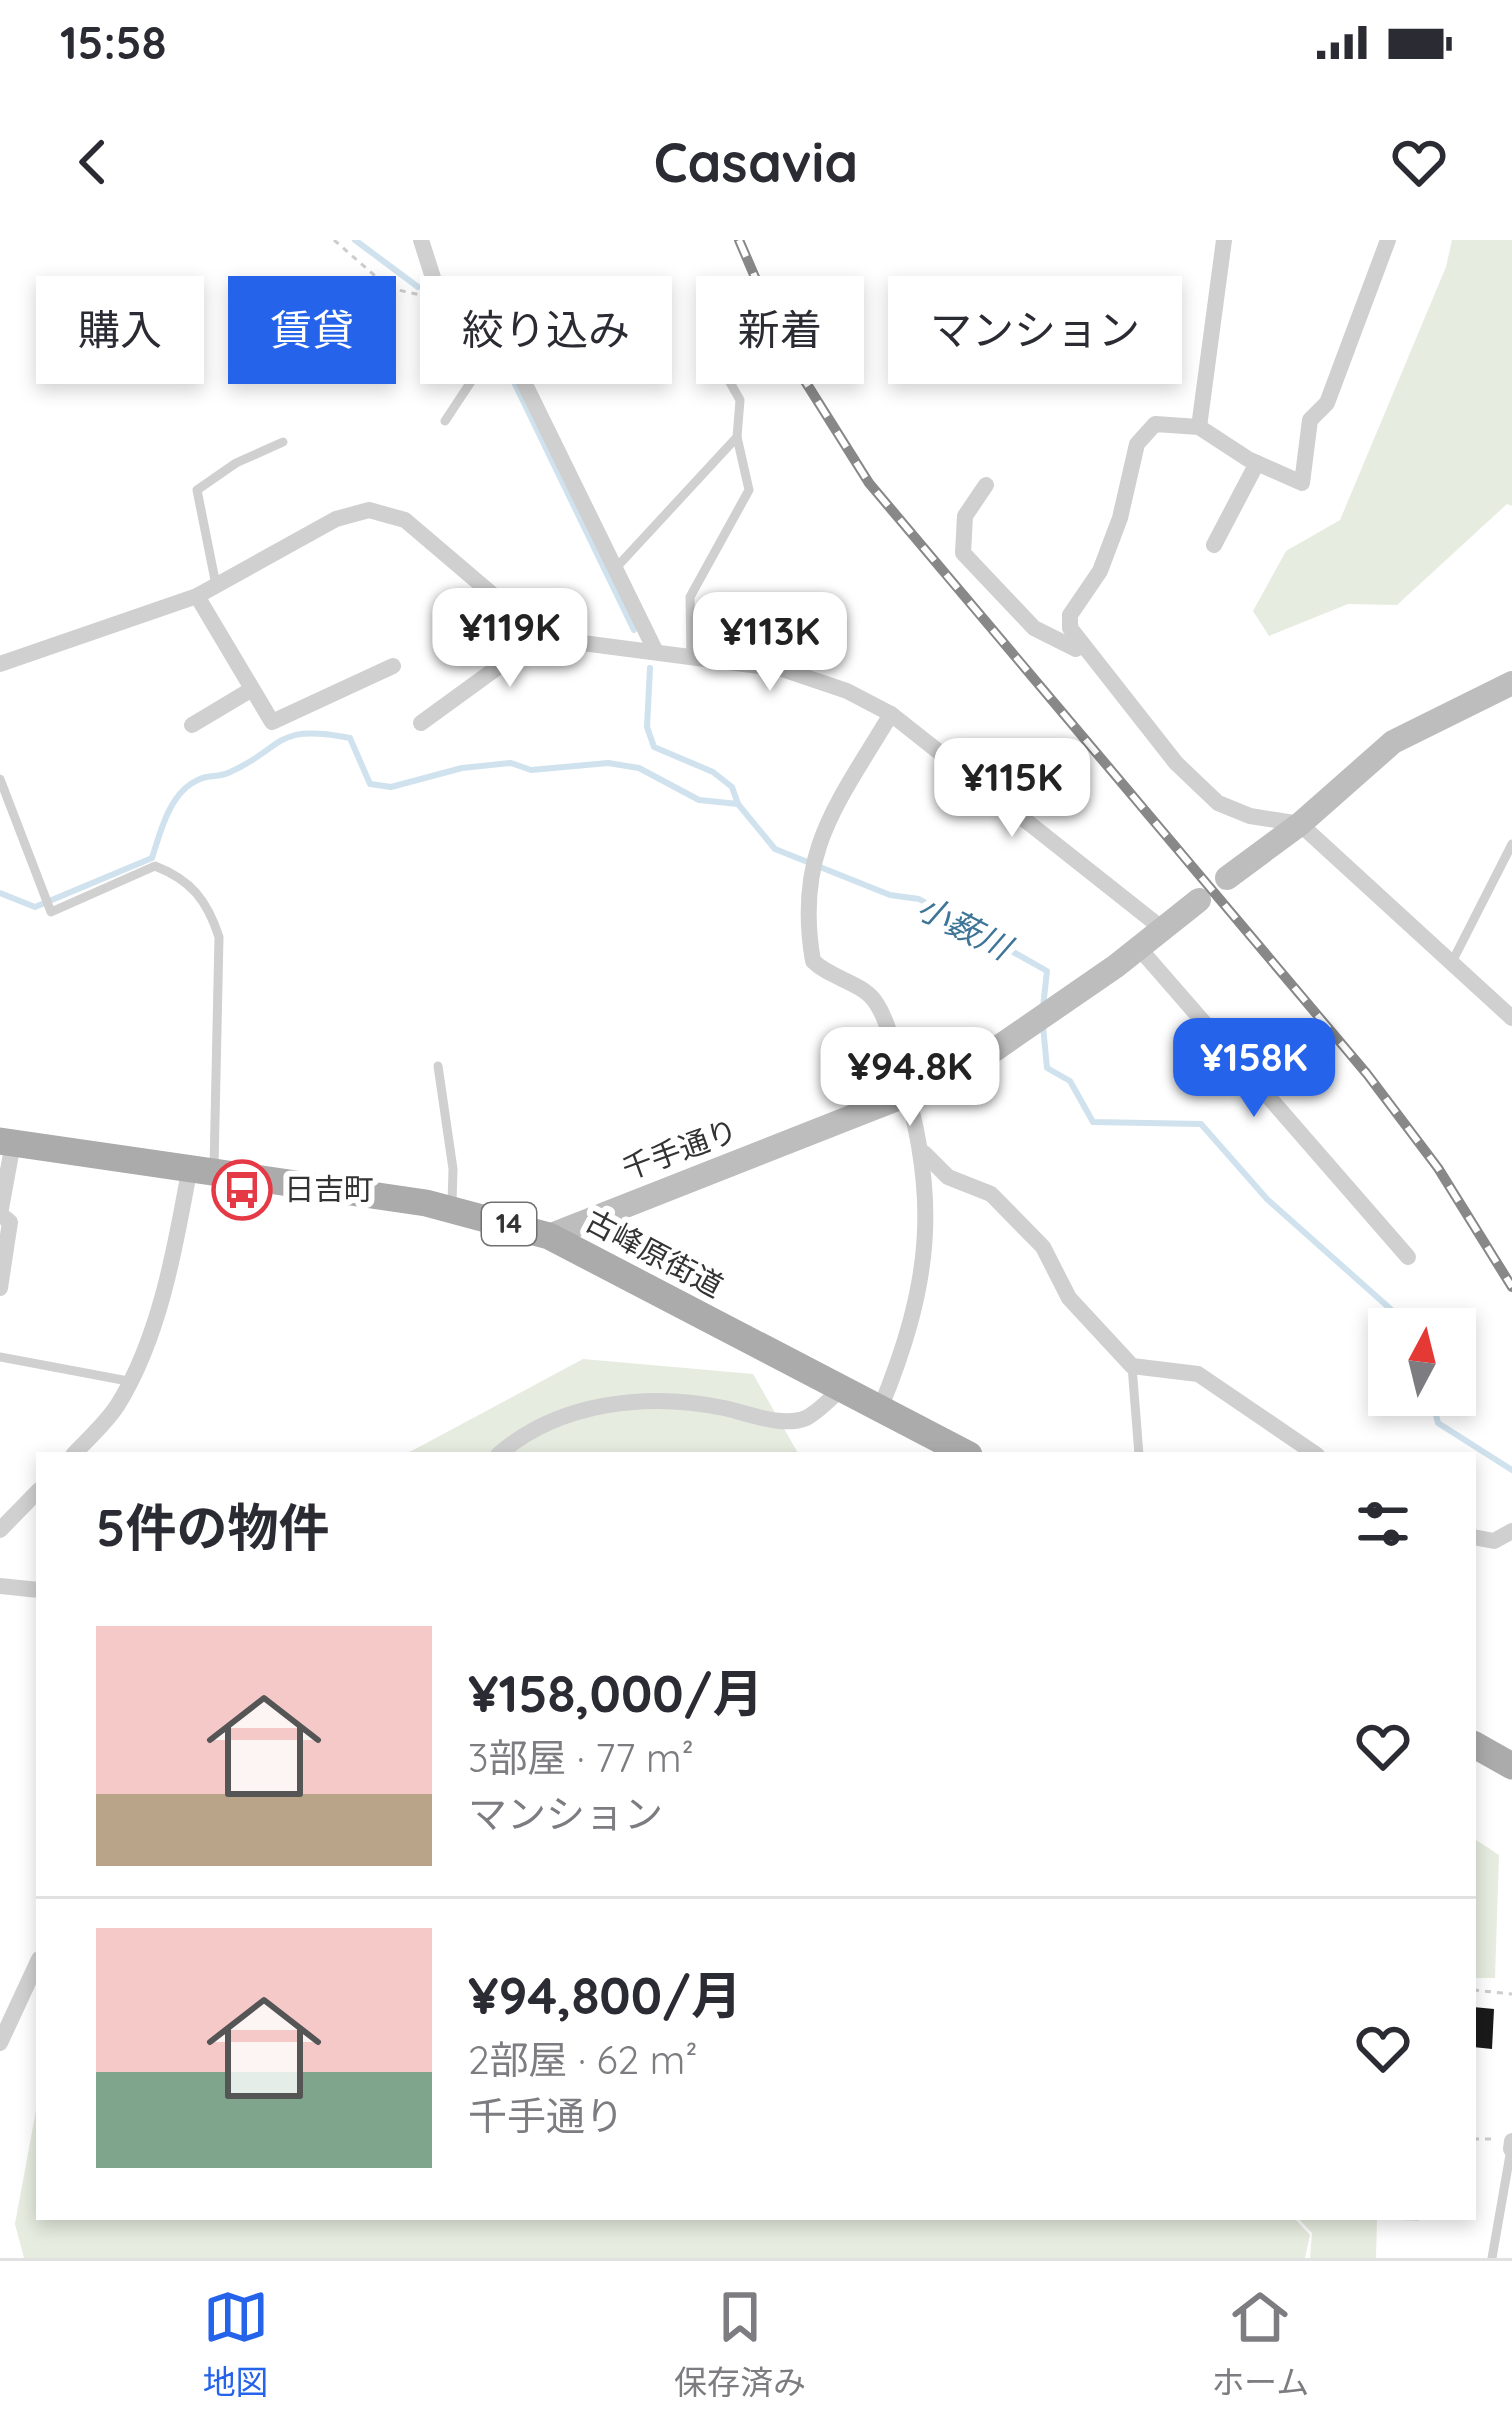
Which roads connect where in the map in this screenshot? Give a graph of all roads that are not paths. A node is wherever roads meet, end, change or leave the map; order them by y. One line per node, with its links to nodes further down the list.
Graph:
1 (421, 240): 4 (street)
2 (1224, 240): 9 (street)
3 (1388, 240): 12 (street)
4 (430, 276)
5 (470, 384): 8 (lane)
6 (523, 384): 15 (street)
7 (731, 384): 10 (lane)
8 (445, 422)
9 (1199, 427): 12 (street); 20 (street)
10 (737, 437): 15 (lane); 21 (lane)
11 (283, 442): 16 (lane)
12 (1257, 463): 14 (street)
13 (986, 485): 20 (street)
14 (1214, 545)
15 (614, 570): 19 (street)
16 (216, 585): 17 (street); 18 (street)
17 (196, 596): 22 (street); 25 (street)
18 (513, 612): 19 (street); 27 (street)
19 (656, 652): 21 (street)
20 (1087, 656): 30 (street)
21 (691, 657): 26 (street)
22 (0, 664)
23 (393, 666): 25 (street)
24 (1512, 683): 30 (street)
25 (252, 689): 28 (street)
26 (891, 714): 34 (street); 39 (street)
27 (421, 723)
28 (191, 725)
29 (0, 778): 42 (lane)
30 (1300, 824): 32 (street); 36 (street)
31 (1512, 844): 36 (lane)
32 (1227, 878)
33 (1199, 900): 34 (street, 千手通り)
34 (1164, 930): 35 (street, 千手通り)
35 (1139, 949): 39 (street, 千手通り); 45 (street)
36 (1452, 962): 37 (street)
37 (1512, 1018)
38 (438, 1066): 43 (lane)
39 (909, 1096): 41 (street); 44 (street, 千手通り)
40 (7, 1142): 42 (main road, 古峰原街道 / 14); 46 (street)
41 (923, 1152): 48 (street); 51 (street)
42 (202, 1167): 43 (main road, 古峰原街道 / 14); 49 (street)
43 (452, 1208): 44 (main road, 古峰原街道 / 14)
44 (549, 1236): 50 (main road, 古峰原街道 / 14)
45 (1408, 1256)
46 (0, 1288)
47 (0, 1357): 49 (lane)
48 (1132, 1366): 55 (lane); 56 (street)
49 (128, 1381): 52 (street)
50 (841, 1388): 51 (main road, 古峰原街道 / 14); 53 (street)
51 (880, 1408): 54 (main road, 古峰原街道 / 14)
52 (76, 1452)
53 (501, 1452)
54 (963, 1452)
55 (1139, 1452)
56 (1313, 1452)
57 (36, 1493): 58 (street)
58 (0, 1530)
59 (1512, 1531): 60 (street)
60 (1476, 1538)
61 (0, 1586): 62 (street)
62 (36, 1590)
63 (1476, 1746): 64 (main road)
64 (1512, 1766)
65 (36, 1965): 66 (street)
66 (0, 2043)
67 (1507, 2143): 68 (lane)
68 (1492, 2258)

